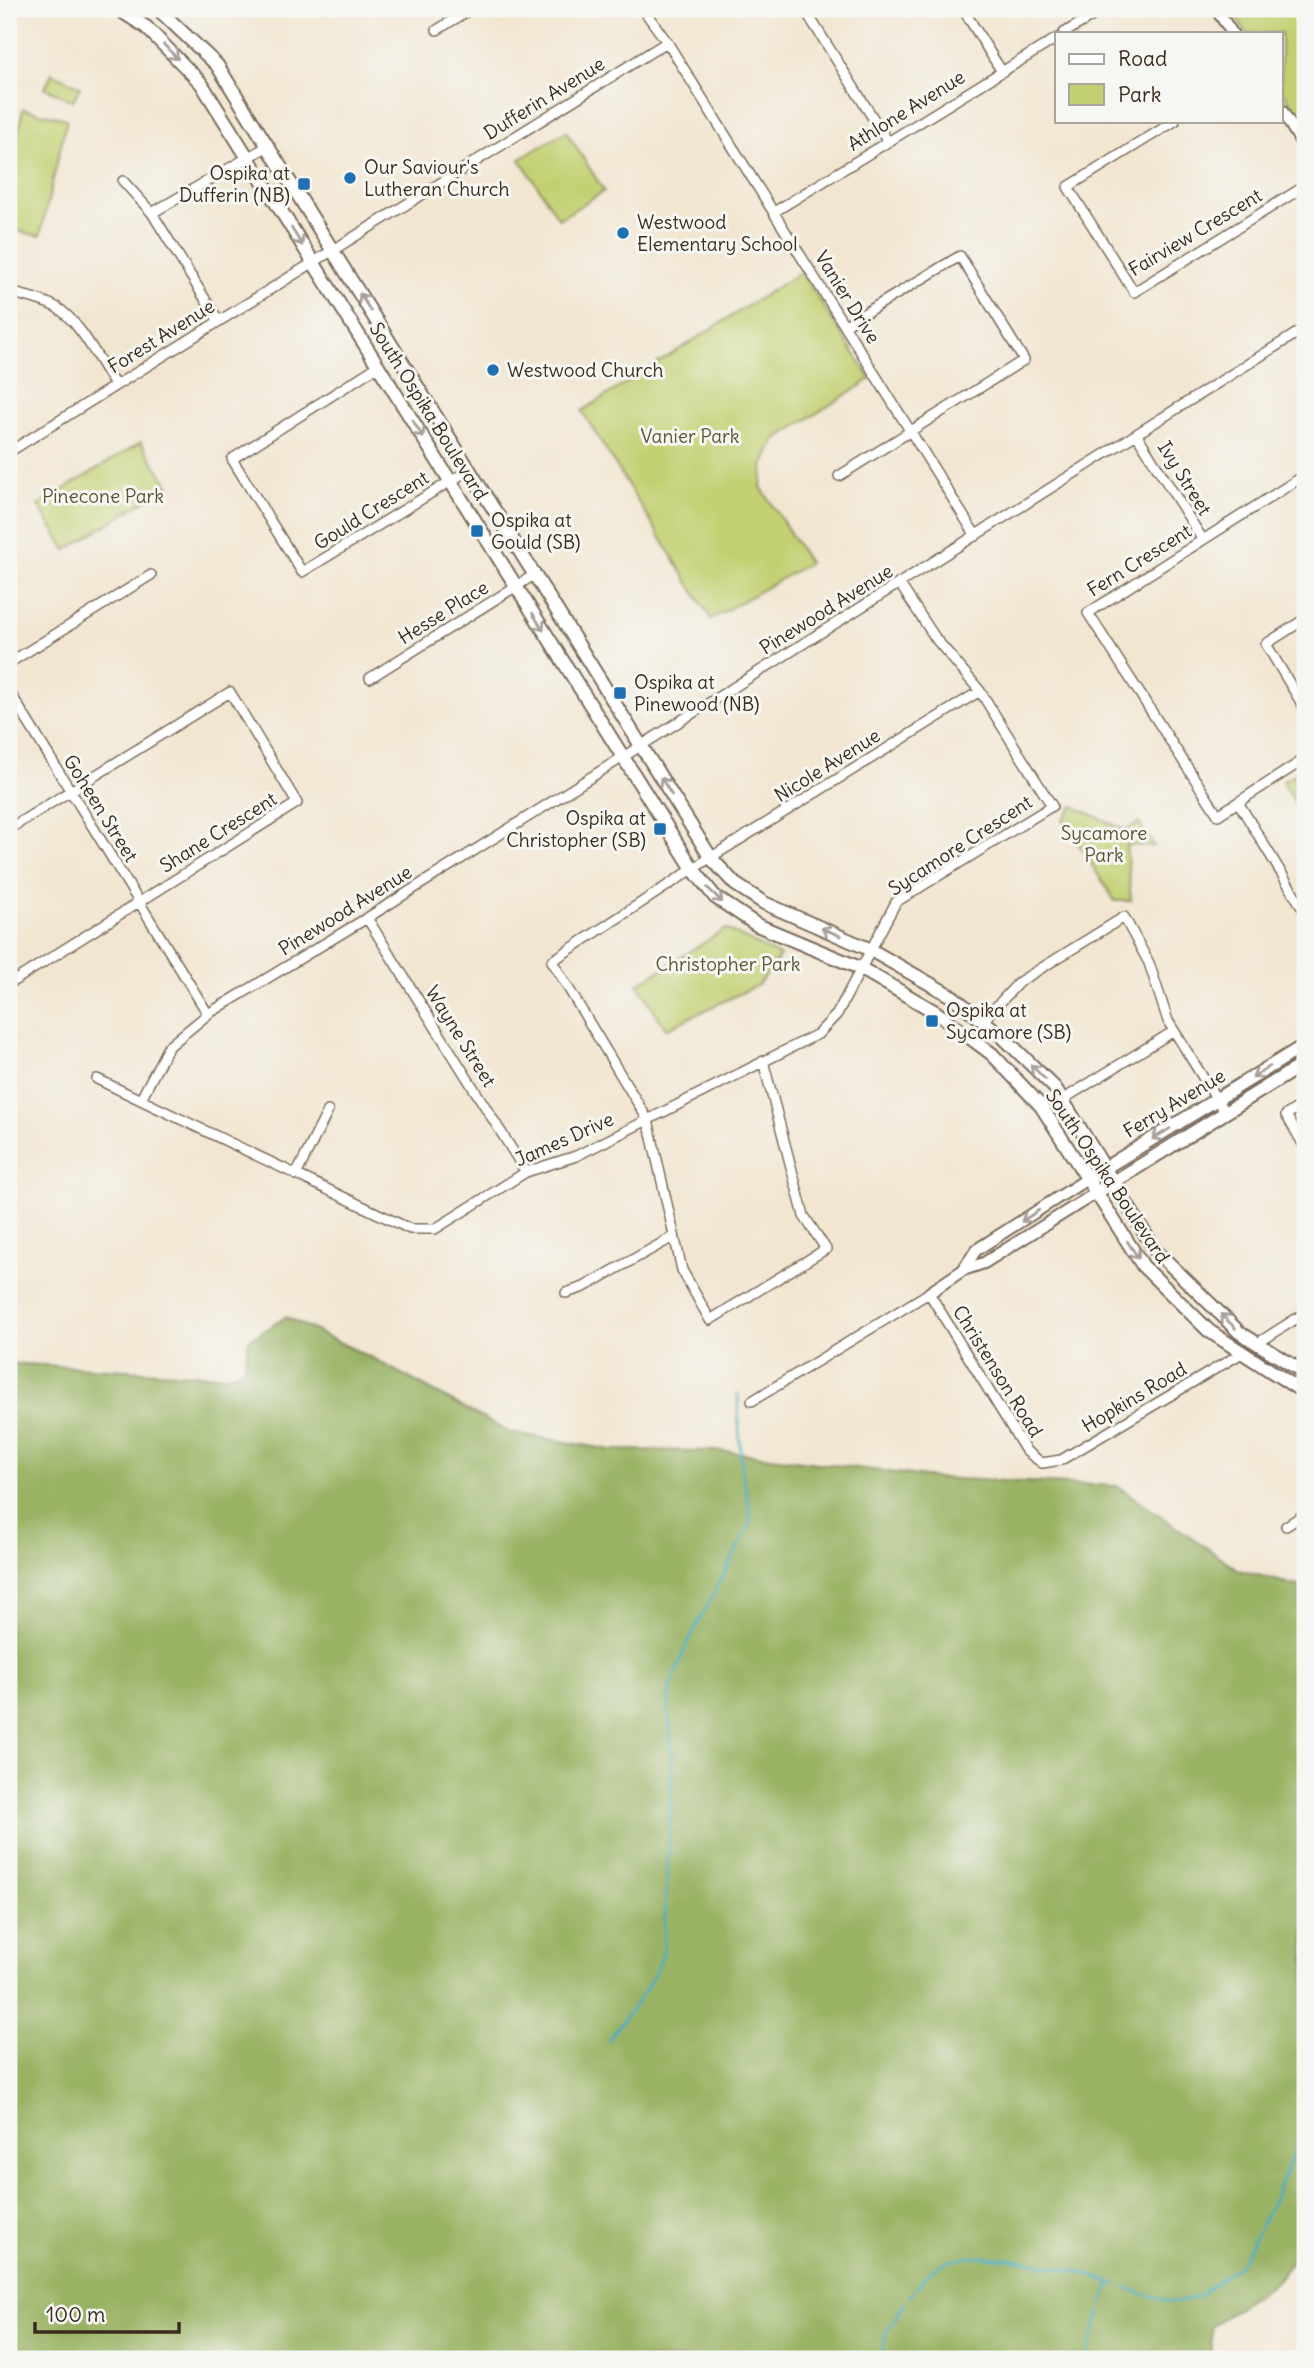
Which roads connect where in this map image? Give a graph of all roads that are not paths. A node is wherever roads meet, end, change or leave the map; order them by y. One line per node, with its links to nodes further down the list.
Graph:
1 (118, 9): 20 (main road, South Ospika Boulevard, one-way to 20)
2 (158, 9): 18 (main road, South Ospika Boulevard)
3 (471, 9): 9 (street)
4 (643, 9): 13 (street, Vanier Drive)
5 (815, 9): 17 (street)
6 (963, 9): 14 (street)
7 (1104, 9): 10 (street)
8 (1216, 9): 11 (street)
9 (437, 30)
10 (1066, 32)
11 (1231, 32)
12 (1055, 39): 14 (street, Athlone Avenue)
13 (667, 42): 23 (street, Vanier Drive); 25 (street, Dufferin Avenue)
14 (1002, 72): 17 (street, Athlone Avenue)
15 (1282, 111): 19 (street)
16 (1173, 122): 22 (street, Fairview Crescent)
17 (888, 142): 23 (street, Athlone Avenue)
18 (268, 146): 20 (street); 25 (main road, South Ospika Boulevard)
19 (1305, 149)
20 (248, 158): 24 (street); 26 (main road, South Ospika Boulevard, one-way to 26)
21 (123, 181): 24 (street)
22 (1305, 186)
23 (774, 212): 29 (street, Vanier Drive)
24 (152, 214): 28 (street)
25 (333, 251): 26 (street, Forest Avenue); 36 (main road, South Ospika Boulevard, one-way to 25)
26 (313, 262): 28 (street, Forest Avenue); 31 (main road, South Ospika Boulevard)
27 (9, 292): 32 (street)
28 (218, 320): 32 (street, Forest Avenue)
29 (845, 325): 33 (street, Vanier Drive); 33 (street)
30 (1305, 328): 34 (street, Pinewood Avenue)
31 (379, 366): 39 (main road, South Ospika Boulevard, one-way to 39); 39 (street, Gould Crescent)
32 (115, 385): 35 (street, Forest Avenue)
33 (911, 432): 38 (street); 40 (street, Vanier Drive)
34 (1137, 435): 40 (street, Pinewood Avenue); 41 (street, Ivy Street)
35 (9, 452)
36 (469, 470): 39 (street, Gould Crescent); 43 (main road, South Ospika Boulevard)
37 (1305, 475): 41 (street, Fern Crescent)
38 (839, 476)
39 (450, 481): 45 (main road, South Ospika Boulevard)
40 (976, 536): 44 (street, Pinewood Avenue)
41 (1203, 540): 56 (street, Fern Crescent)
42 (151, 575): 47 (street)
43 (534, 575): 45 (street, Hesse Place); 52 (main road, South Ospika Boulevard)
44 (899, 583): 50 (street, Sycamore Crescent); 52 (street, Pinewood Avenue)
45 (516, 587): 48 (street, Hesse Place); 53 (main road, South Ospika Boulevard, one-way to 53)
46 (1305, 619): 51 (street)
47 (9, 663)
48 (370, 678)
49 (9, 691): 55 (street, Goheen Street)
50 (980, 691): 58 (street, Nicole Avenue); 63 (street, Sycamore Crescent)
51 (1305, 709)
52 (640, 746): 53 (street, Pinewood Avenue); 58 (main road, South Ospika Boulevard, one-way to 52)
53 (623, 757): 59 (main road, South Ospika Boulevard); 62 (street, Pinewood Avenue)
54 (1305, 759): 56 (street)
55 (70, 791): 57 (street); 60 (street, Goheen Street); 60 (street, Shane Crescent)
56 (1238, 802): 61 (street)
57 (9, 829)
58 (711, 858): 59 (street, Nicole Avenue); 63 (main road, South Ospika Boulevard, one-way to 58)
59 (693, 869): 64 (main road, South Ospika Boulevard, one-way to 64); 79 (street, Nicole Avenue)
60 (139, 902): 65 (street); 66 (street, Goheen Street)
61 (1305, 912)
62 (367, 918): 66 (street, Pinewood Avenue); 82 (street, Wayne Street)
63 (869, 949): 64 (street, Sycamore Crescent); 67 (main road, South Ospika Boulevard)
64 (860, 968): 70 (street, James Drive); 84 (main road, South Ospika Boulevard)
65 (9, 984)
66 (208, 1014): 73 (street, Pinewood Avenue)
67 (983, 1021): 68 (street); 74 (main road, South Ospika Boulevard, one-way to 67)
68 (1174, 1031): 74 (street); 75 (street)
69 (1305, 1045): 75 (main road, Ferry Avenue, one-way to 75)
70 (764, 1061): 79 (street, James Drive); 87 (street)
71 (1305, 1063): 78 (main road, Ferry Avenue)
72 (97, 1079): 73 (street, James Drive)
73 (141, 1099): 83 (street, James Drive)
74 (1062, 1100): 81 (main road, South Ospika Boulevard)
75 (1217, 1100): 78 (street); 81 (main road, Ferry Avenue, one-way to 81)
76 (1305, 1103): 80 (street)
77 (328, 1111): 83 (street)
78 (1225, 1112): 85 (main road, Ferry Avenue)
79 (648, 1120): 82 (street, James Drive); 87 (street)
80 (1305, 1147)
81 (1104, 1168): 84 (main road, Ferry Avenue); 85 (main road, South Ospika Boulevard)
82 (526, 1172): 83 (street, James Drive)
83 (296, 1175)
84 (1087, 1179): 86 (main road, South Ospika Boulevard); 88 (street, Ferry Avenue, one-way to 88)
85 (1113, 1182): 86 (main road, Ferry Avenue); 92 (main road, South Ospika Boulevard, one-way to 85)
86 (1096, 1193): 88 (street, Ferry Avenue); 93 (main road, South Ospika Boulevard, one-way to 93)
87 (673, 1237): 89 (street)
88 (963, 1270): 90 (street, Ferry Avenue)
89 (566, 1293)
90 (929, 1293): 96 (street, Ferry Avenue); 97 (street, Christenson Road)
91 (1305, 1313): 92 (street)
92 (1258, 1343): 94 (main road, South Ospika Boulevard)
93 (1242, 1353): 95 (main road, South Ospika Boulevard); 97 (street, Hopkins Road)
94 (1305, 1373)
95 (1305, 1393)
96 (752, 1401)
97 (1042, 1463)
98 (1305, 1514): 99 (street)
99 (1286, 1526)

